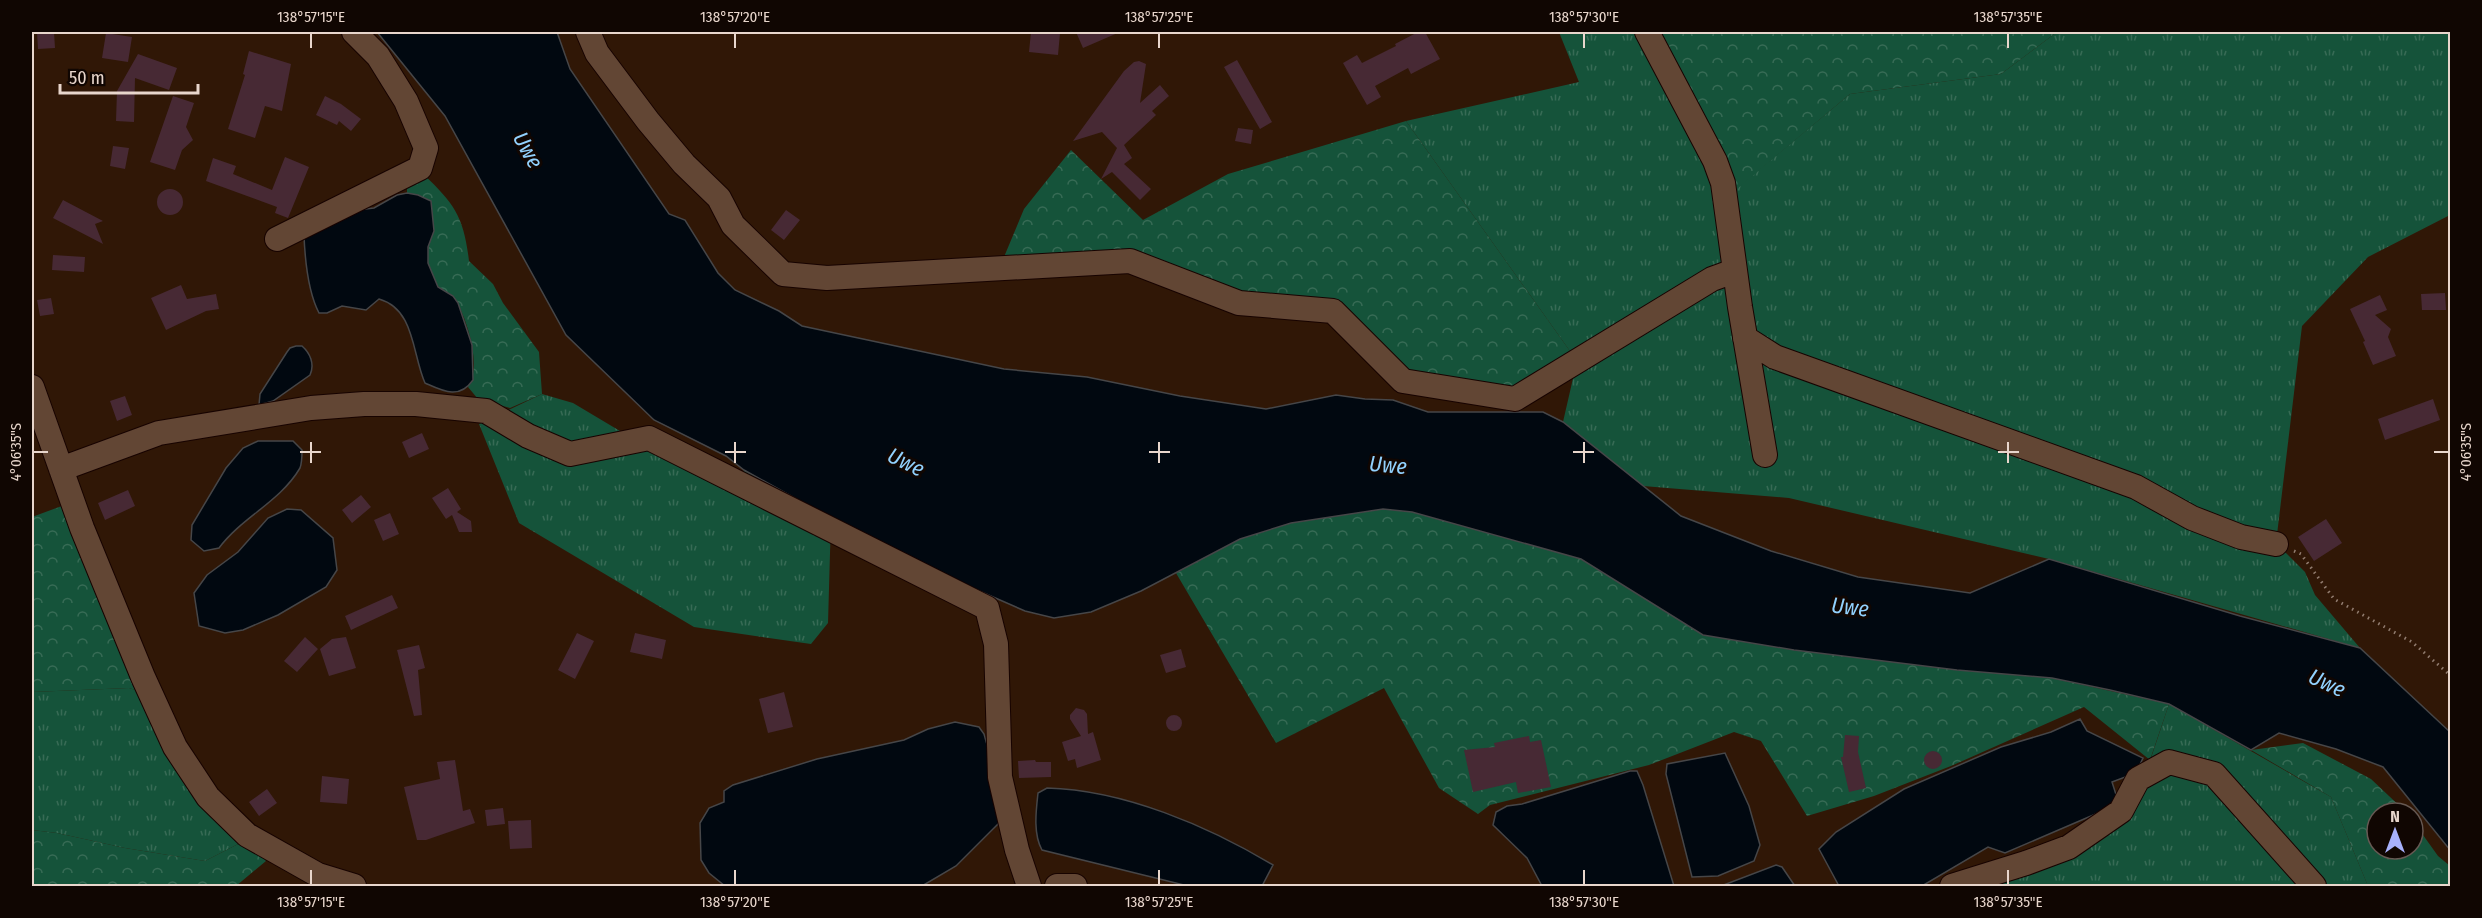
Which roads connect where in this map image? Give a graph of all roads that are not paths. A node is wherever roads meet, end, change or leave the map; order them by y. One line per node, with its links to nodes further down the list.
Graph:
1 (354, 32): 4 (street)
2 (588, 32): 5 (street)
3 (1647, 32): 5 (street)
4 (277, 239)
5 (1734, 271): 6 (street)
6 (1745, 338): 8 (street); 10 (street)
7 (32, 387): 9 (street)
8 (1765, 455)
9 (61, 469): 11 (street); 12 (street)
10 (2276, 544)
11 (354, 886)
12 (1029, 886)
13 (1057, 886): 14 (street)
14 (1075, 886)
15 (1952, 886): 16 (street)
16 (2314, 886)

